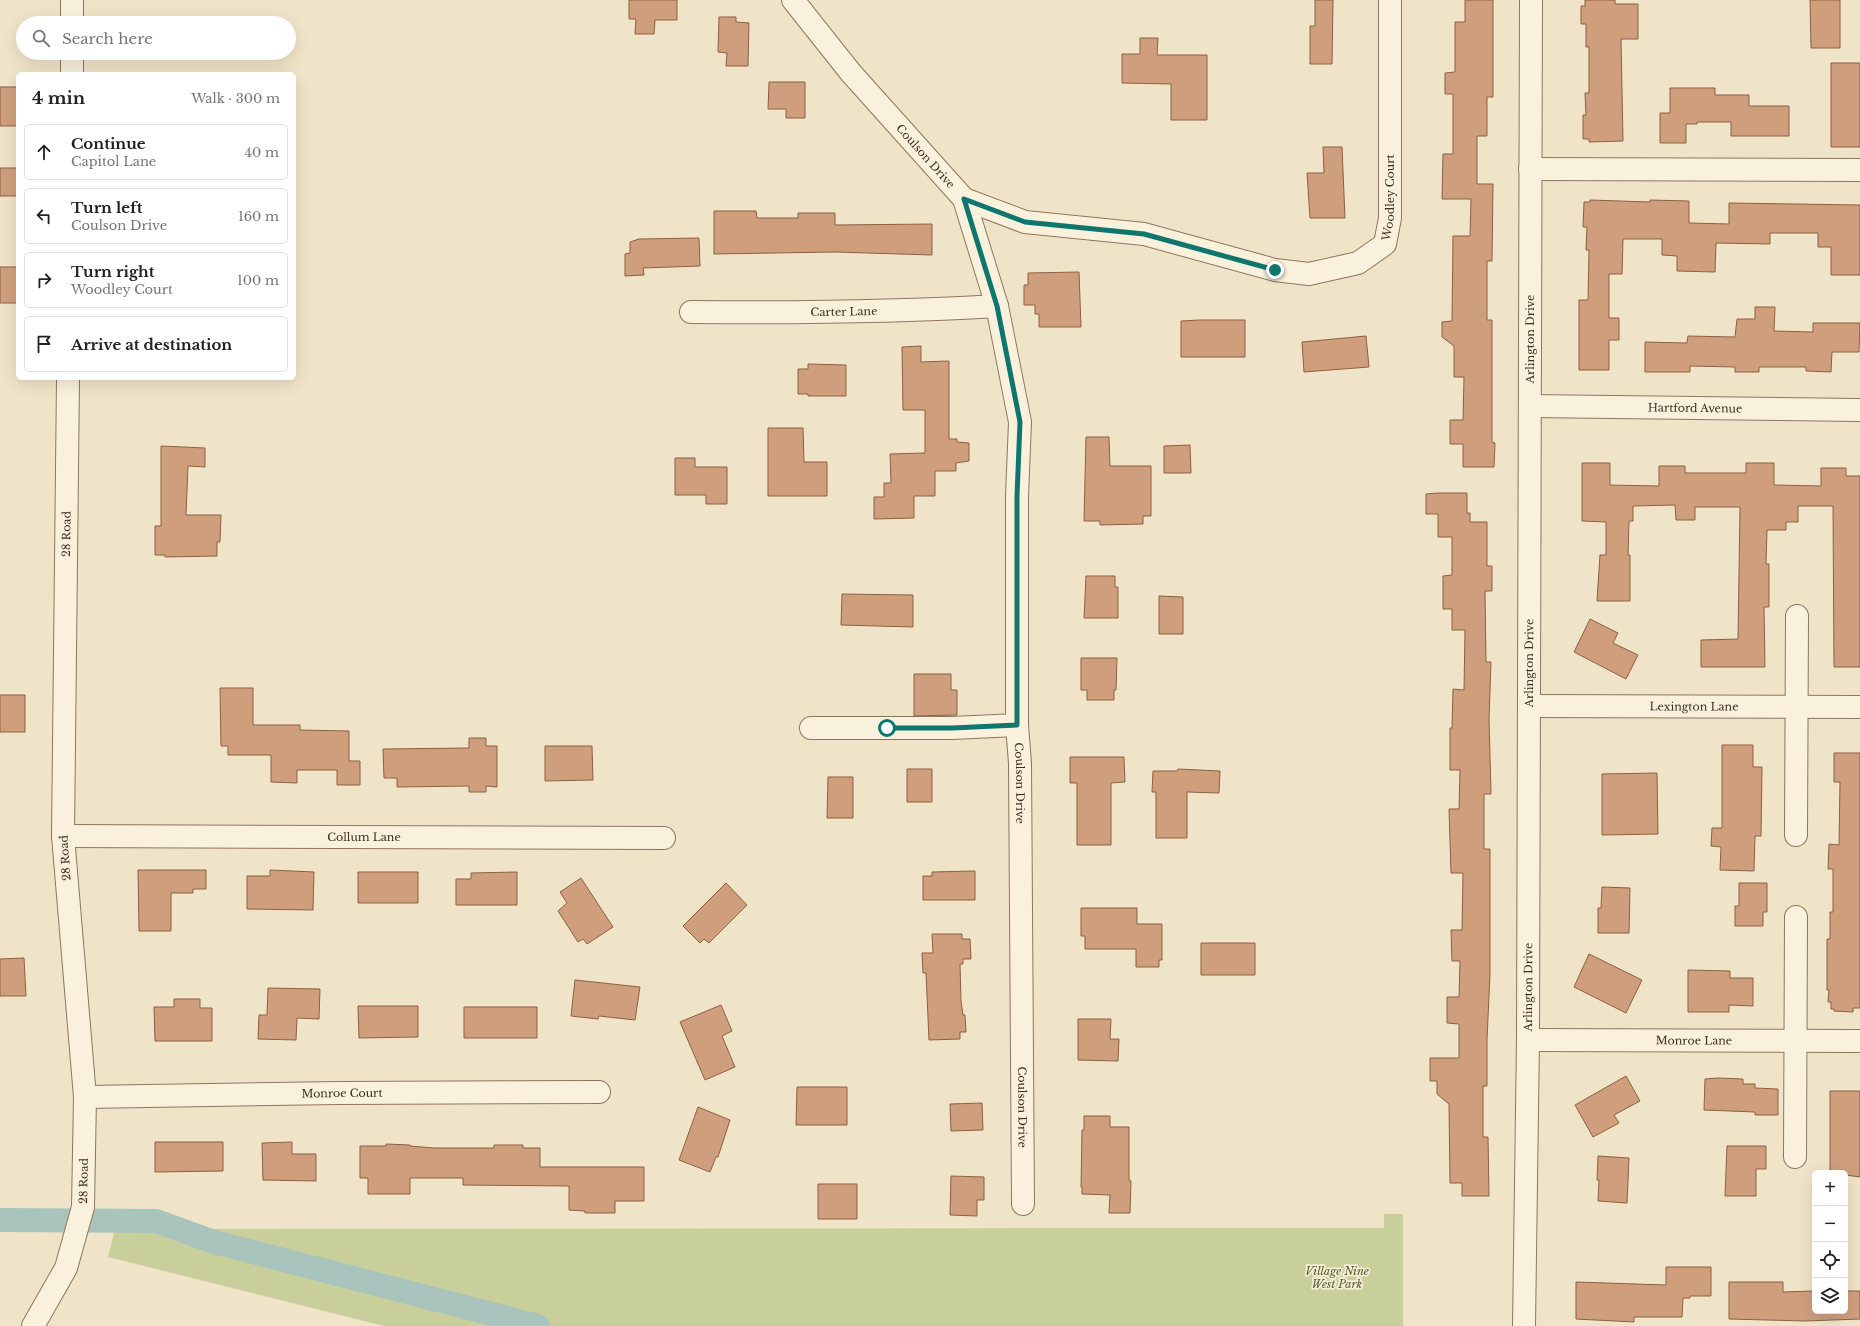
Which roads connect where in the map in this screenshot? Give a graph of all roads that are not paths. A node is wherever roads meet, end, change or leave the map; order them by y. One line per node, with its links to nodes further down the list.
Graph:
1 (72, 0): 5 (street)
2 (793, 0): 10 (street, Coulson Drive)
3 (1390, 0): 10 (street, Woodley Court)
4 (1531, 0): 8 (street, Arlington Drive)
5 (72, 16)
6 (72, 60): 7 (street)
7 (72, 72)
8 (1530, 169): 9 (street); 14 (street, Arlington Drive)
9 (1860, 170)
10 (964, 199): 11 (street, Coulson Drive)
11 (997, 306): 12 (street, Carter Lane); 20 (street, Coulson Drive)
12 (691, 312)
13 (68, 380): 23 (street, 28 Road)
14 (1530, 406): 15 (street, Hartford Avenue); 17 (street, Arlington Drive)
15 (1860, 410)
16 (1797, 616): 18 (street)
17 (1529, 706): 18 (street, Lexington Lane); 26 (street, Arlington Drive)
18 (1797, 706): 19 (street, Lexington Lane); 22 (street)
19 (1860, 707)
20 (1017, 725): 21 (street); 32 (street, Coulson Drive)
21 (811, 728)
22 (1796, 835)
23 (63, 836): 24 (street, Collum Lane); 30 (street, 28 Road)
24 (664, 838)
25 (1796, 917): 27 (street)
26 (1528, 1040): 27 (street, Monroe Lane); 34 (street, Arlington Drive)
27 (1796, 1041): 28 (street, Monroe Lane); 31 (street)
28 (1860, 1041)
29 (599, 1092): 30 (street, Monroe Court)
30 (85, 1097): 33 (street, 28 Road)
31 (1795, 1157)
32 (1023, 1204)
33 (33, 1326)
34 (1524, 1326)

